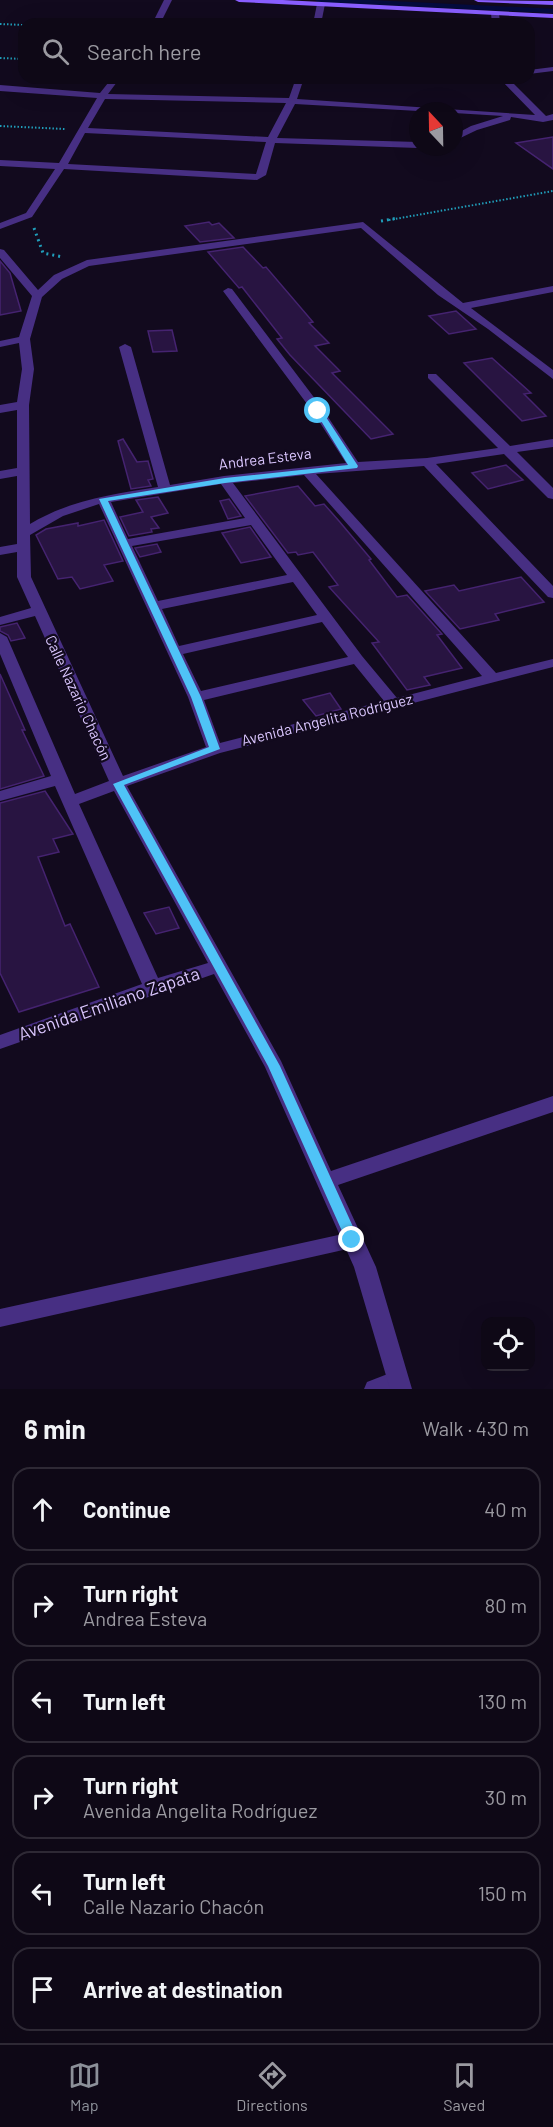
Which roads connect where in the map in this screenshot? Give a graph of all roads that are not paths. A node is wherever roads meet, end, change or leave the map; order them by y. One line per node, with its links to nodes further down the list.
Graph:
1 (168, 0): 10 (street)
2 (239, 0): 4 (street)
3 (478, 0): 5 (street)
4 (294, 1): 7 (street)
5 (537, 1): 6 (street)
6 (553, 3)
7 (321, 4): 8 (street); 11 (street)
8 (495, 13): 9 (street); 12 (street)
9 (553, 16)
10 (159, 18)
11 (318, 18)
12 (495, 18)
13 (553, 69): 14 (street)
14 (535, 72)
15 (535, 73): 16 (street)
16 (553, 82)
17 (111, 84): 21 (street)
18 (298, 84): 22 (street)
19 (509, 84): 24 (street)
20 (0, 88): 21 (street)
21 (102, 96): 22 (street); 26 (street)
22 (292, 101): 23 (street); 28 (street)
23 (522, 115): 24 (street); 27 (street)
24 (548, 118): 25 (street)
25 (553, 125)
26 (84, 130): 28 (street); 31 (street)
27 (463, 134)
28 (271, 140): 29 (street); 31 (street)
29 (409, 145)
30 (0, 163): 31 (street)
31 (62, 166): 32 (street)
32 (0, 226)
33 (0, 252): 36 (street)
34 (553, 289): 37 (street)
35 (228, 291): 48 (street)
36 (37, 296): 37 (street); 38 (street, Calle Nazario Chacón)
37 (463, 306): 42 (street)
38 (24, 339): 39 (street); 43 (street, Calle Nazario Chacón)
39 (0, 344)
40 (125, 347): 53 (street)
41 (432, 376): 46 (street)
42 (553, 376)
43 (23, 405): 44 (street); 49 (street, Calle Nazario Chacón)
44 (0, 409)
45 (553, 443): 46 (street, Andrea Esteva)
46 (508, 451): 47 (street, Andrea Esteva); 54 (street)
47 (427, 462): 48 (street, Andrea Esteva); 61 (street)
48 (354, 466): 50 (street, Andrea Esteva)
49 (23, 471): 51 (street); 57 (street, Calle Nazario Chacón)
50 (307, 471): 52 (street, Andrea Esteva); 70 (street)
51 (0, 475)
52 (225, 480): 53 (street, Andrea Esteva); 56 (street)
53 (165, 490): 55 (street, Andrea Esteva)
54 (553, 495)
55 (103, 499): 57 (street, Andrea Esteva); 58 (street)
56 (255, 520): 58 (street); 60 (street)
57 (25, 540): 59 (street); 63 (street, Calle Nazario Chacón)
58 (126, 543): 62 (street)
59 (0, 551)
60 (297, 577): 62 (street); 64 (street)
61 (553, 594)
62 (155, 606): 67 (street)
63 (38, 611): 65 (street); 75 (street, Calle Nazario Chacón)
64 (326, 617): 67 (street); 68 (street)
65 (0, 621)
66 (0, 637): 74 (street)
67 (176, 651): 71 (street)
68 (357, 659): 71 (street); 72 (street)
69 (553, 663): 70 (street, Avenida Angelita Rodríguez)
70 (491, 677): 72 (street, Avenida Angelita Rodríguez)
71 (196, 697): 73 (street)
72 (393, 703): 73 (street, Avenida Angelita Rodríguez)
73 (215, 749): 75 (street, Avenida Angelita Rodríguez)
74 (60, 779): 76 (street); 77 (street)
75 (118, 784): 77 (street, Avenida Angelita Rodríguez); 78 (street, Calle Nazario Chacón)
76 (0, 796)
77 (70, 801): 79 (street)
78 (218, 966): 79 (street, Avenida Emiliano Zapata); 82 (street, Calle Nazario Chacón)
79 (153, 987): 80 (street, Avenida Emiliano Zapata)
80 (1, 1038)
81 (553, 1104): 82 (street)
82 (326, 1181): 83 (street, Calle Nazario Chacón)
83 (352, 1240): 84 (lane); 85 (street, Calle Nazario Chacón)
84 (0, 1318)
85 (399, 1384): 86 (lane)
86 (374, 1389)

